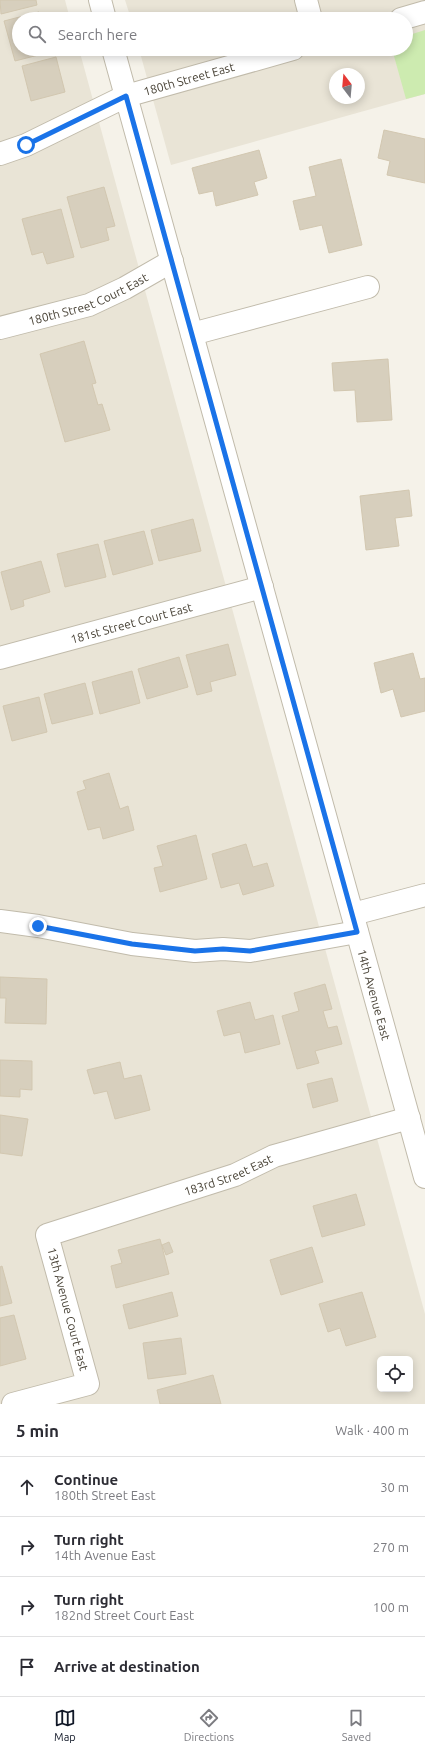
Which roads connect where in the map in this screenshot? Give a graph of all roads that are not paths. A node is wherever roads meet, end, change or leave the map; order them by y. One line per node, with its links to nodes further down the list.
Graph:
1 (100, 0): 3 (street)
2 (306, 0): 4 (street)
3 (103, 12)
4 (309, 12)
5 (425, 12): 6 (street)
6 (413, 16)
7 (115, 56): 9 (street, 14th Avenue East)
8 (268, 56): 9 (street, 180th Street East)
9 (126, 96): 10 (street, 180th Street East); 11 (street, 14th Avenue East)
10 (0, 154)
11 (172, 261): 13 (street, 180th Street Court East); 14 (street, 14th Avenue East)
12 (368, 287): 14 (street)
13 (0, 328)
14 (192, 334): 15 (street, 14th Avenue East)
15 (262, 587): 16 (street, 181st Street Court East); 19 (street, 14th Avenue East)
16 (0, 658)
17 (425, 895): 19 (street)
18 (0, 921): 19 (street)
19 (355, 923): 20 (street, 14th Avenue East)
20 (409, 1118): 21 (street, 14th Avenue East); 22 (street, 183rd Street East)
21 (425, 1177)
22 (47, 1235): 23 (street, 13th Avenue Court East)
23 (13, 1404)

